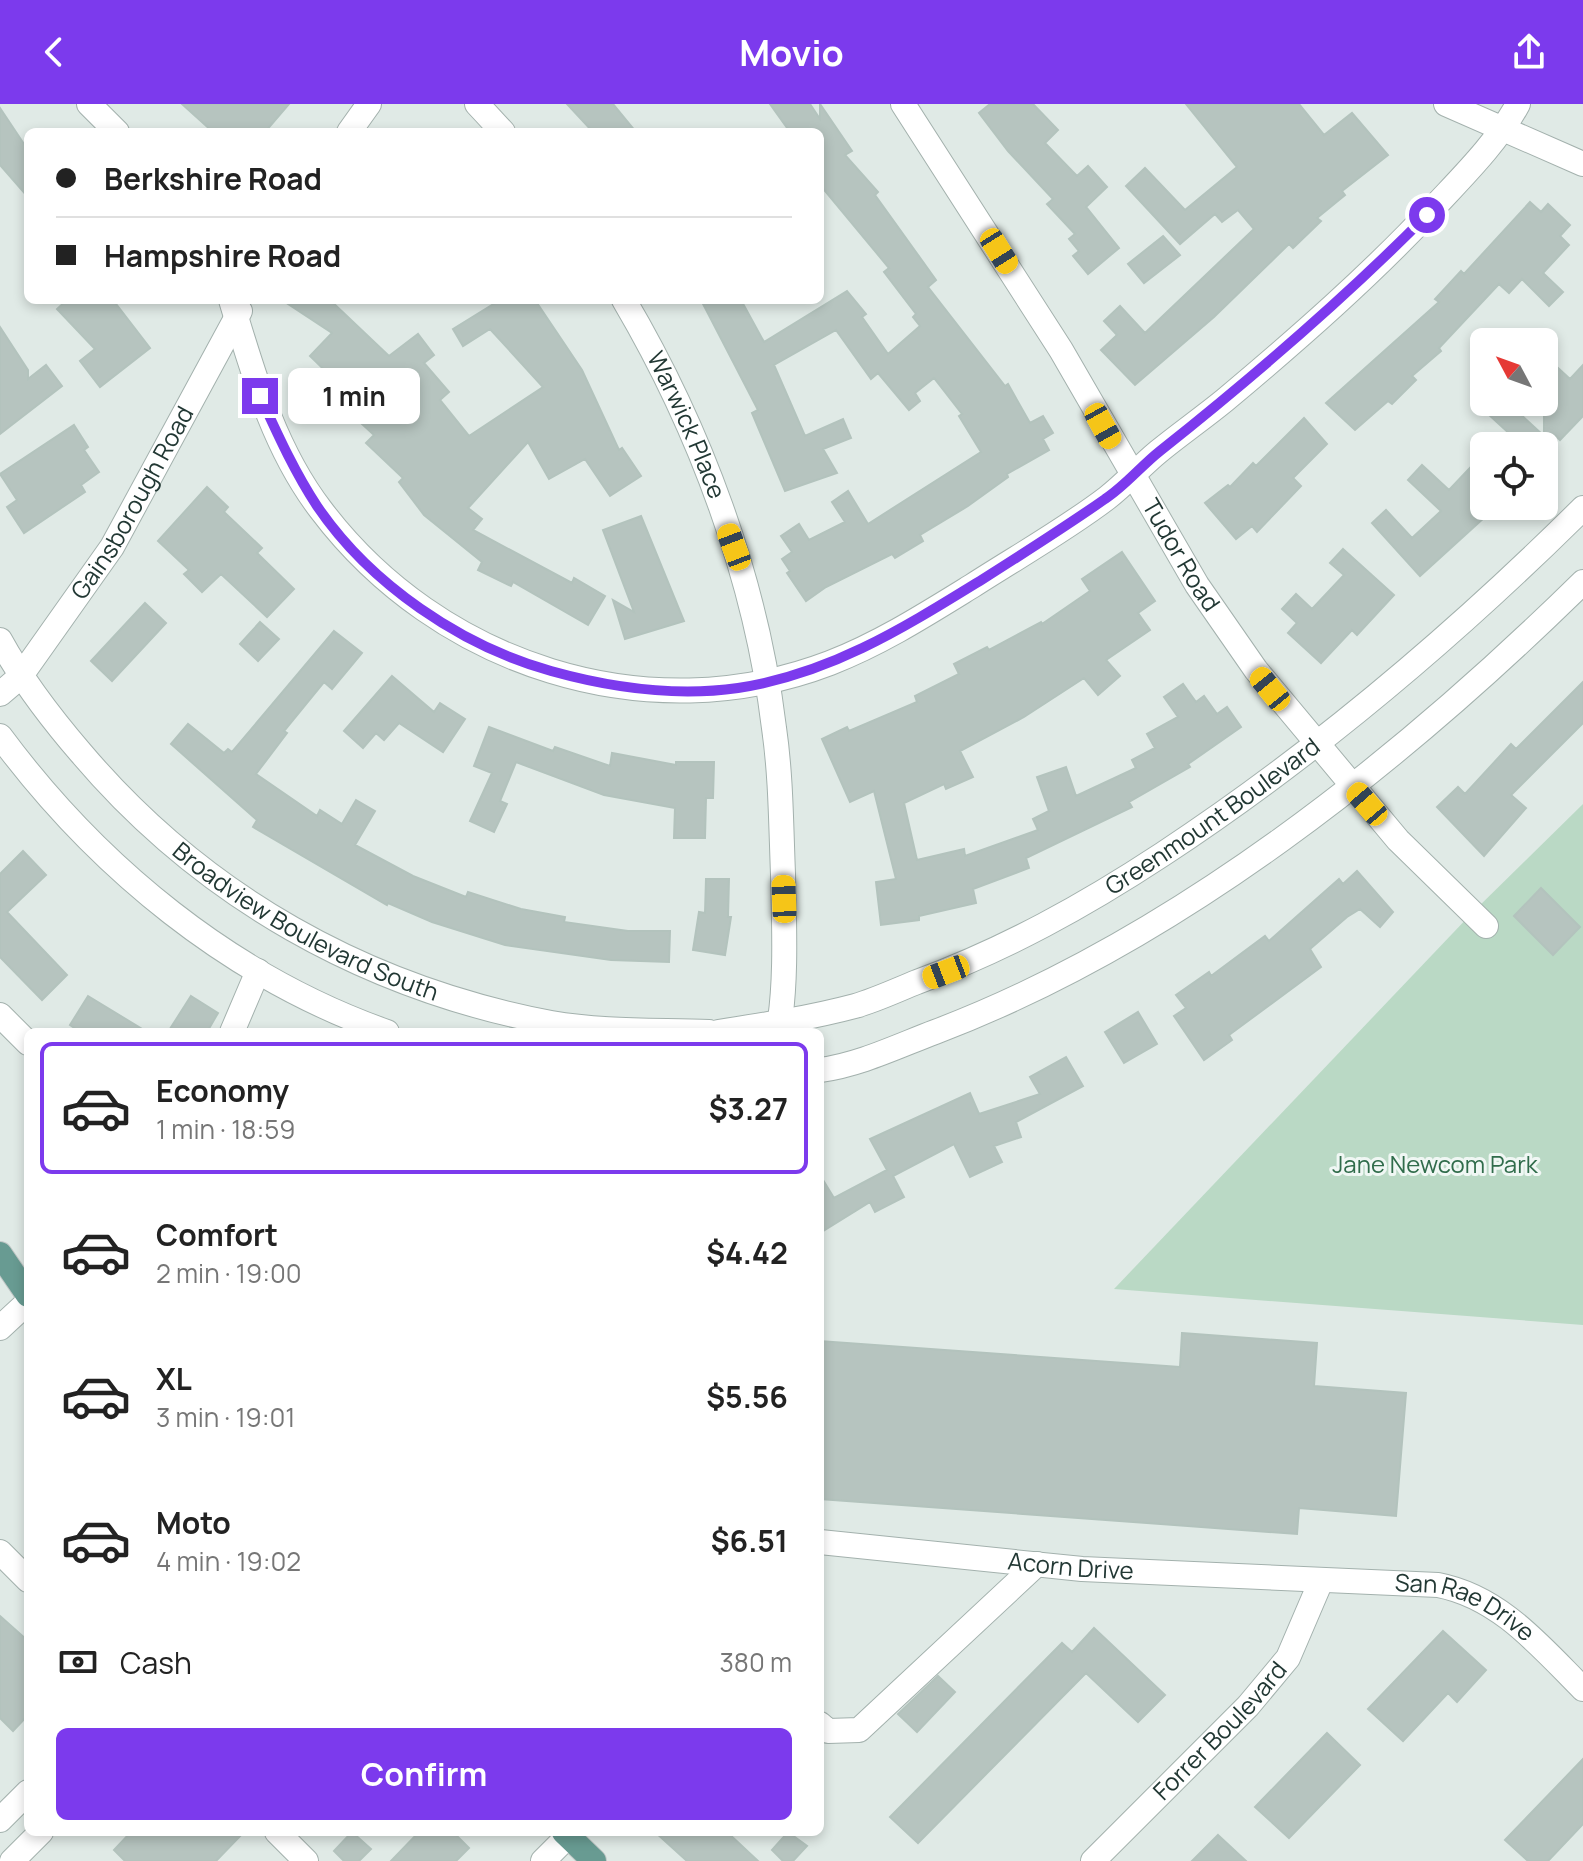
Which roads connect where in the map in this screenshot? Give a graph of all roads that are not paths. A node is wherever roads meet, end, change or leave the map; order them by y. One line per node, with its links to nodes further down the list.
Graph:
1 (89, 104): 7 (street)
2 (369, 104): 8 (street)
3 (477, 104): 9 (street)
4 (903, 104): 14 (street, Tudor Road)
5 (1446, 104): 10 (street)
6 (1518, 104): 10 (street)
7 (113, 128)
8 (352, 128)
9 (499, 128)
10 (1500, 130): 11 (street); 14 (street)
11 (1583, 164)
12 (626, 304): 19 (street, Warwick Place)
13 (238, 306): 18 (street, Gainsborough Road); 19 (street)
14 (1131, 476): 19 (street); 22 (street, Tudor Road)
15 (1583, 508): 22 (street, Greenmount Boulevard)
16 (1583, 582): 23 (street)
17 (0, 640): 18 (street, Broadview Boulevard South)
18 (20, 677): 20 (street, Gainsborough Road); 29 (street, Broadview Boulevard South)
19 (767, 681): 30 (street, Warwick Place)
20 (0, 694)
21 (0, 736): 25 (street)
22 (1319, 745): 23 (street, Tudor Road); 30 (street, Greenmount Boulevard)
23 (1351, 787): 24 (street, Tudor Road); 32 (street)
24 (1486, 926)
25 (258, 971): 27 (street); 28 (street)
26 (0, 1015): 31 (street)
27 (234, 1028)
28 (377, 1028)
29 (555, 1028)
30 (779, 1028)
31 (24, 1039)
32 (825, 1073)
33 (0, 1254): 35 (main road)
34 (0, 1280): 36 (main road)
35 (24, 1292)
36 (24, 1295)
37 (24, 1302): 38 (street)
38 (0, 1328)
39 (824, 1542): 41 (street, Acorn Drive)
40 (0, 1552): 42 (street)
41 (1037, 1564): 43 (street, Acorn Drive); 45 (street)
42 (24, 1576)
43 (1321, 1581): 44 (street, San Rae Drive); 56 (street, Forrer Boulevard)
44 (1583, 1689)
45 (824, 1728)
46 (24, 1796): 47 (street)
47 (0, 1820)
48 (37, 1836): 52 (street)
49 (281, 1836): 53 (street)
50 (565, 1836): 54 (street)
51 (571, 1836): 55 (main road)
52 (12, 1861)
53 (306, 1861)
54 (543, 1861)
55 (594, 1861)
56 (1093, 1861)

